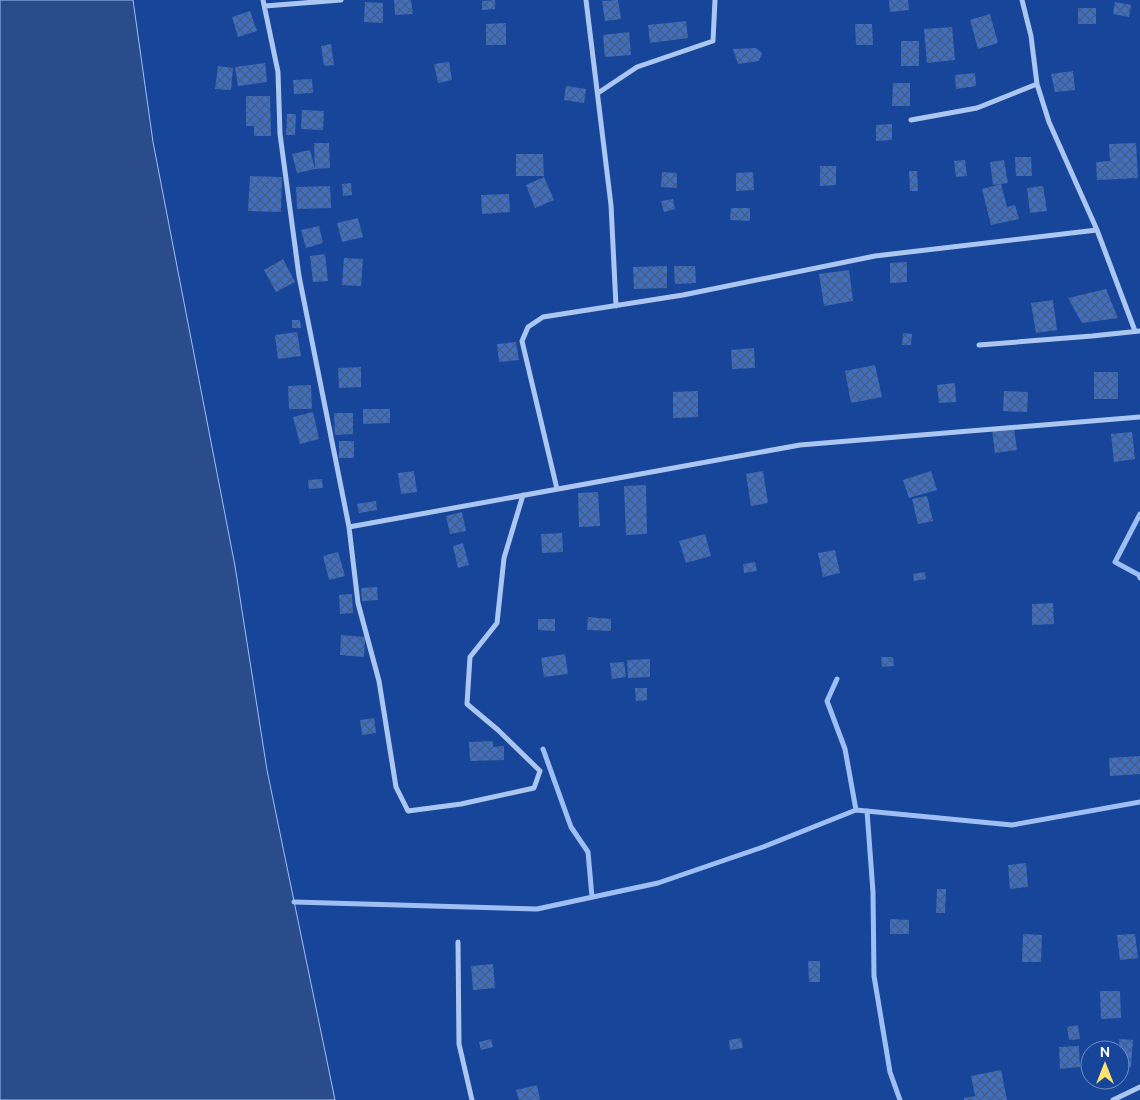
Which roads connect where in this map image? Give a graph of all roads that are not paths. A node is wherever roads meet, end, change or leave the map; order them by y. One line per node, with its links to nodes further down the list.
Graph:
1 (341, 0): 5 (street)
2 (586, 0): 7 (street)
3 (716, 0): 7 (street)
4 (1022, 0): 6 (street)
5 (264, 3): 16 (street)
6 (1037, 84): 8 (street); 9 (street)
7 (598, 93): 10 (street)
8 (910, 120)
9 (1097, 230): 10 (street); 11 (street)
10 (616, 306): 14 (street)
11 (1138, 331): 12 (street)
12 (979, 345)
13 (1140, 417): 14 (street)
14 (557, 489): 15 (street)
15 (523, 495): 16 (street); 16 (street)
16 (349, 527)
17 (458, 942): 19 (street)
18 (1140, 1087): 20 (street)
19 (472, 1100)
20 (1113, 1100)

